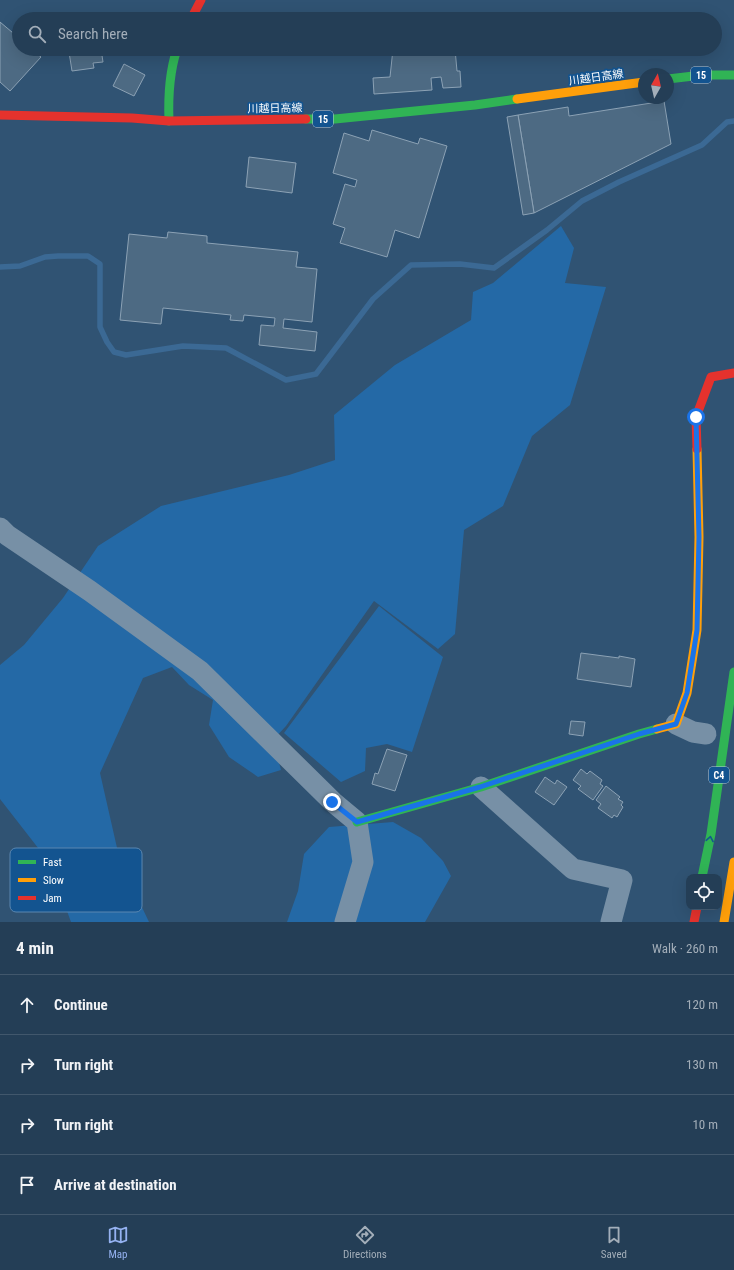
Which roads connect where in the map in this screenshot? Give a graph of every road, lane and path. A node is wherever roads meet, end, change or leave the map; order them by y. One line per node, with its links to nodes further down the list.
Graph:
1 (201, 0): 2 (main road)
2 (195, 12)
3 (174, 56): 8 (main road)
4 (734, 75): 5 (main road, 15)
5 (674, 78)
6 (638, 83): 8 (main road, 川越日高線 / 15)
7 (0, 115): 8 (main road, 川越日高線 / 15)
8 (169, 121)
9 (734, 372): 12 (main road)
10 (0, 528): 15 (street)
11 (734, 672): 17 (main road, C4, one-way to 11)
12 (676, 724): 13 (street); 14 (main road)
13 (706, 734)
14 (480, 787): 15 (main road); 20 (street)
15 (357, 822): 19 (street)
16 (734, 862): 22 (main road)
17 (703, 874)
18 (696, 910): 21 (main road)
19 (345, 922)
20 (611, 922)
21 (694, 922)
22 (724, 922)

